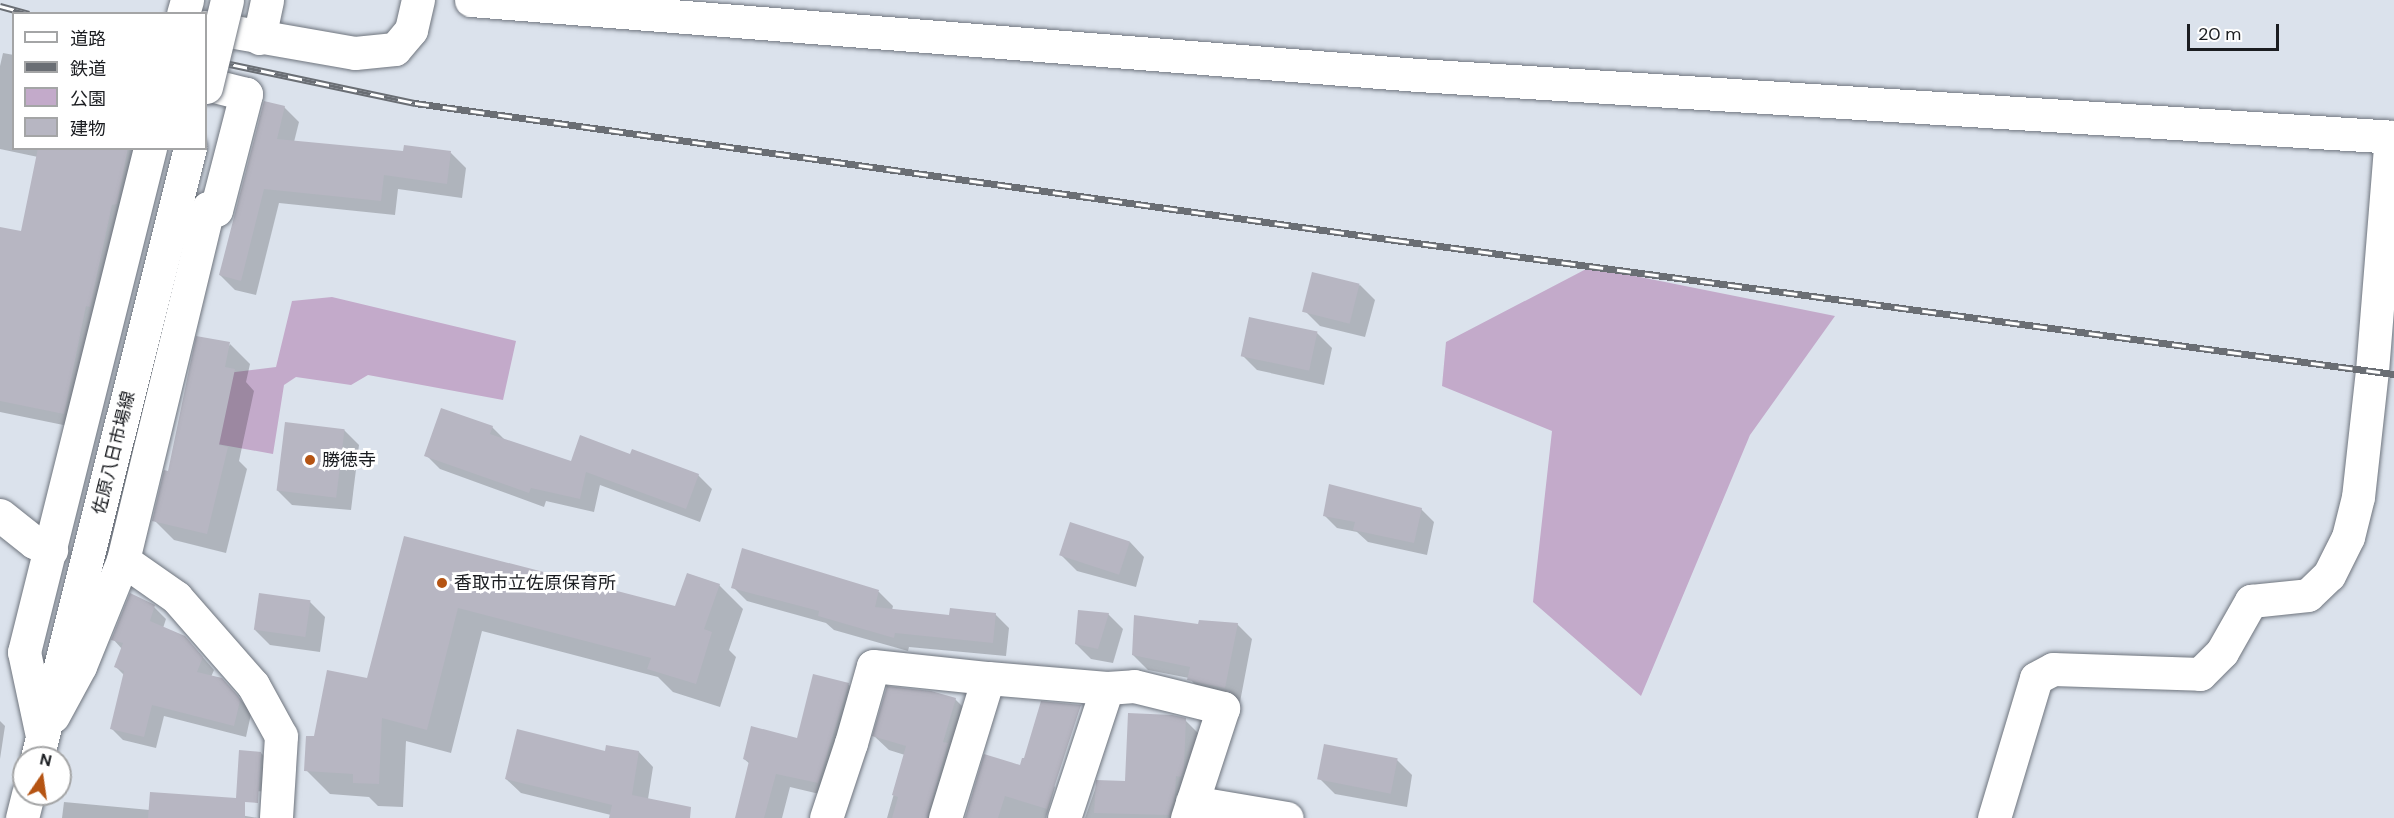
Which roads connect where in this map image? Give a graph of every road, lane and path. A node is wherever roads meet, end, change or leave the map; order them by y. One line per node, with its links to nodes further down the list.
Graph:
1 (227, 0): 7 (street, bridge)
2 (267, 0): 6 (street)
3 (417, 0): 6 (street)
4 (471, 0): 9 (street)
5 (207, 27): 6 (street)
6 (259, 38)
7 (207, 82)
8 (207, 86): 14 (street)
9 (2392, 137): 26 (street)
10 (150, 150): 13 (street)
11 (189, 150): 19 (street, 佐原八日市場線)
12 (0, 514): 13 (street)
13 (51, 550): 18 (street)
14 (123, 560): 17 (street); 21 (street)
15 (988, 678): 16 (street); 22 (street); 23 (street)
16 (1107, 687): 20 (street); 24 (street)
17 (40, 746)
18 (40, 746)
19 (40, 746)
20 (1190, 810): 25 (street)
21 (276, 818)
22 (826, 818)
23 (945, 818)
24 (1064, 818)
25 (1287, 818)
26 (1994, 818)

